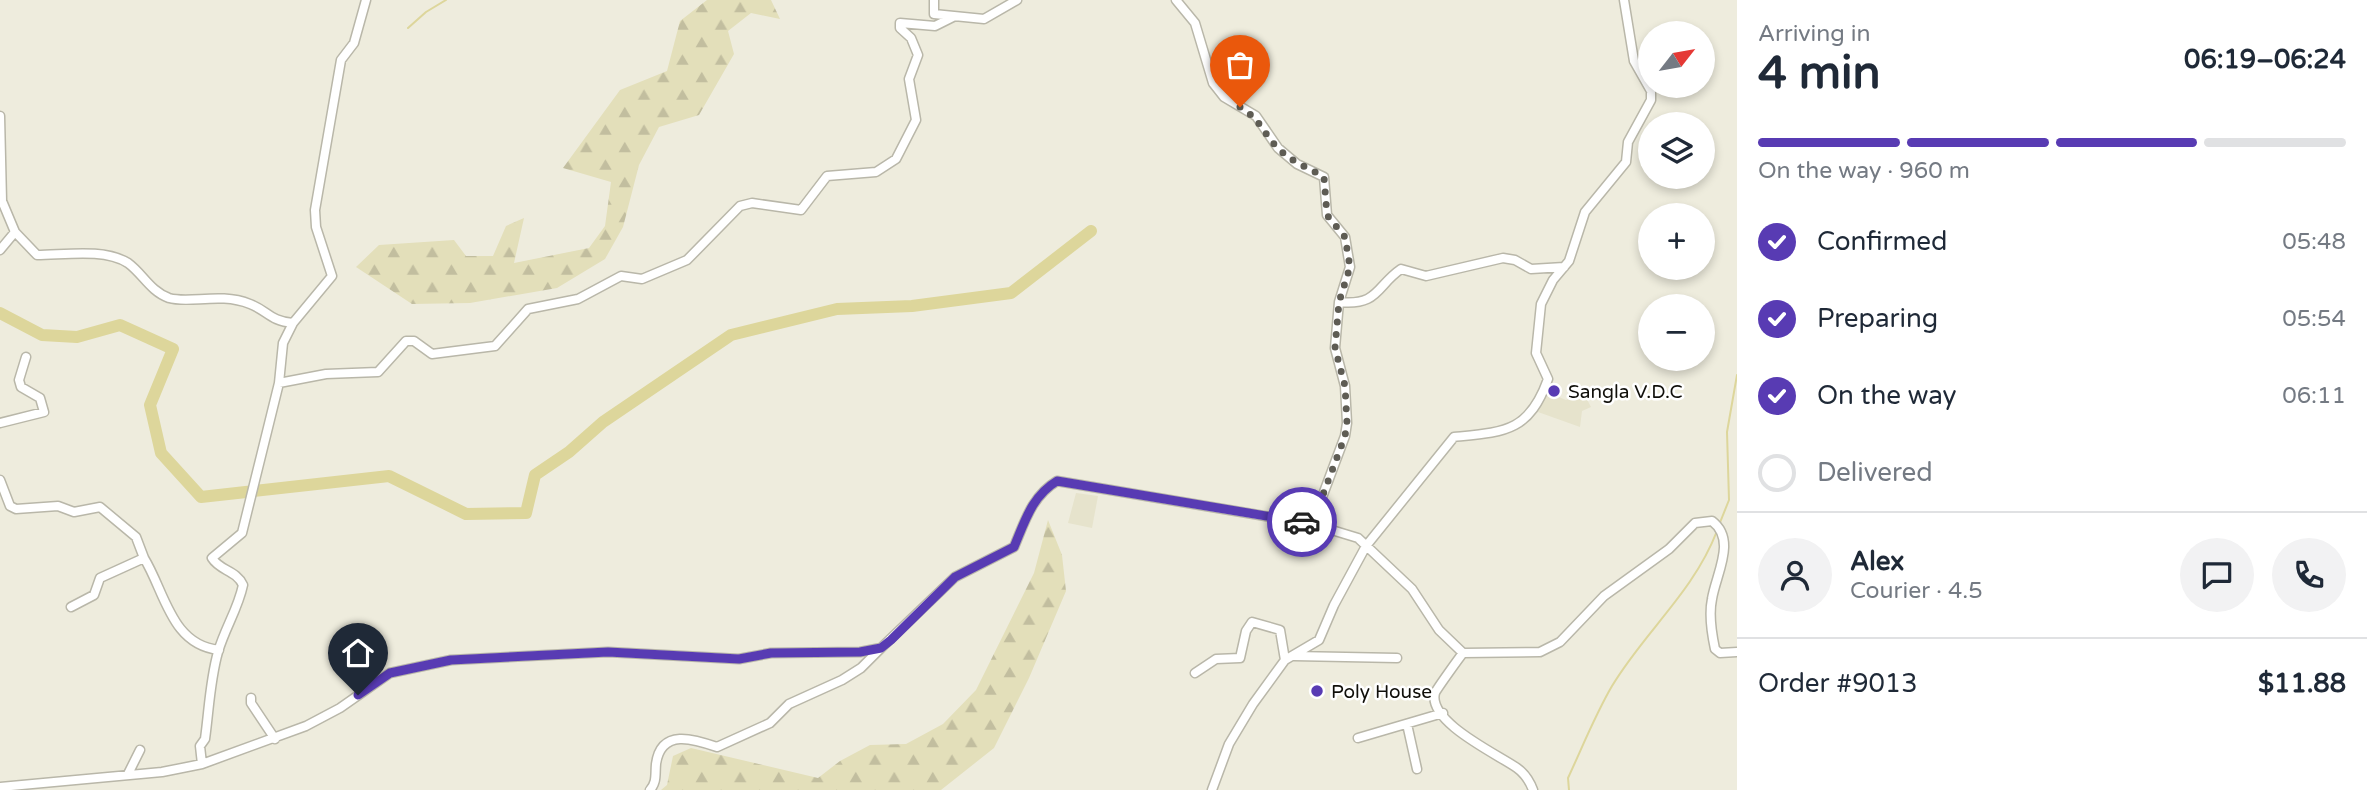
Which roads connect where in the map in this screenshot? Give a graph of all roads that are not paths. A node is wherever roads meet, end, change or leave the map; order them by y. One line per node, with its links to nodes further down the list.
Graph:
1 (366, 0): 12 (street)
2 (934, 0): 6 (street)
3 (1017, 0): 6 (street)
4 (1176, 0): 11 (street)
5 (1624, 0): 10 (street)
6 (953, 17): 14 (street)
7 (0, 116): 8 (street)
8 (15, 232): 9 (street); 12 (street)
9 (0, 250)
10 (1564, 267): 11 (street); 18 (street)
11 (1339, 302): 17 (street)
12 (293, 323): 14 (street)
13 (26, 357): 15 (street)
14 (279, 383): 22 (street)
15 (0, 423)
16 (0, 480): 19 (street)
17 (1312, 524): 18 (street); 21 (street)
18 (1366, 546): 24 (street); 26 (street)
19 (144, 558): 20 (street); 22 (street)
20 (71, 607)
21 (881, 648): 32 (street); 38 (street)
22 (219, 650): 34 (street)
23 (1737, 652): 24 (street)
24 (1463, 653): 29 (street)
25 (1397, 657): 26 (street)
26 (1288, 658): 27 (street); 39 (street)
27 (1195, 673)
28 (251, 698): 32 (street)
29 (1443, 713): 30 (street); 40 (street)
30 (1407, 724): 31 (street); 35 (street)
31 (1359, 738)
32 (275, 739): 34 (street)
33 (140, 750): 36 (street)
34 (202, 764): 36 (street)
35 (1418, 769)
36 (128, 774): 37 (street)
37 (0, 788)
38 (650, 790)
39 (1212, 790)
40 (1533, 790)

